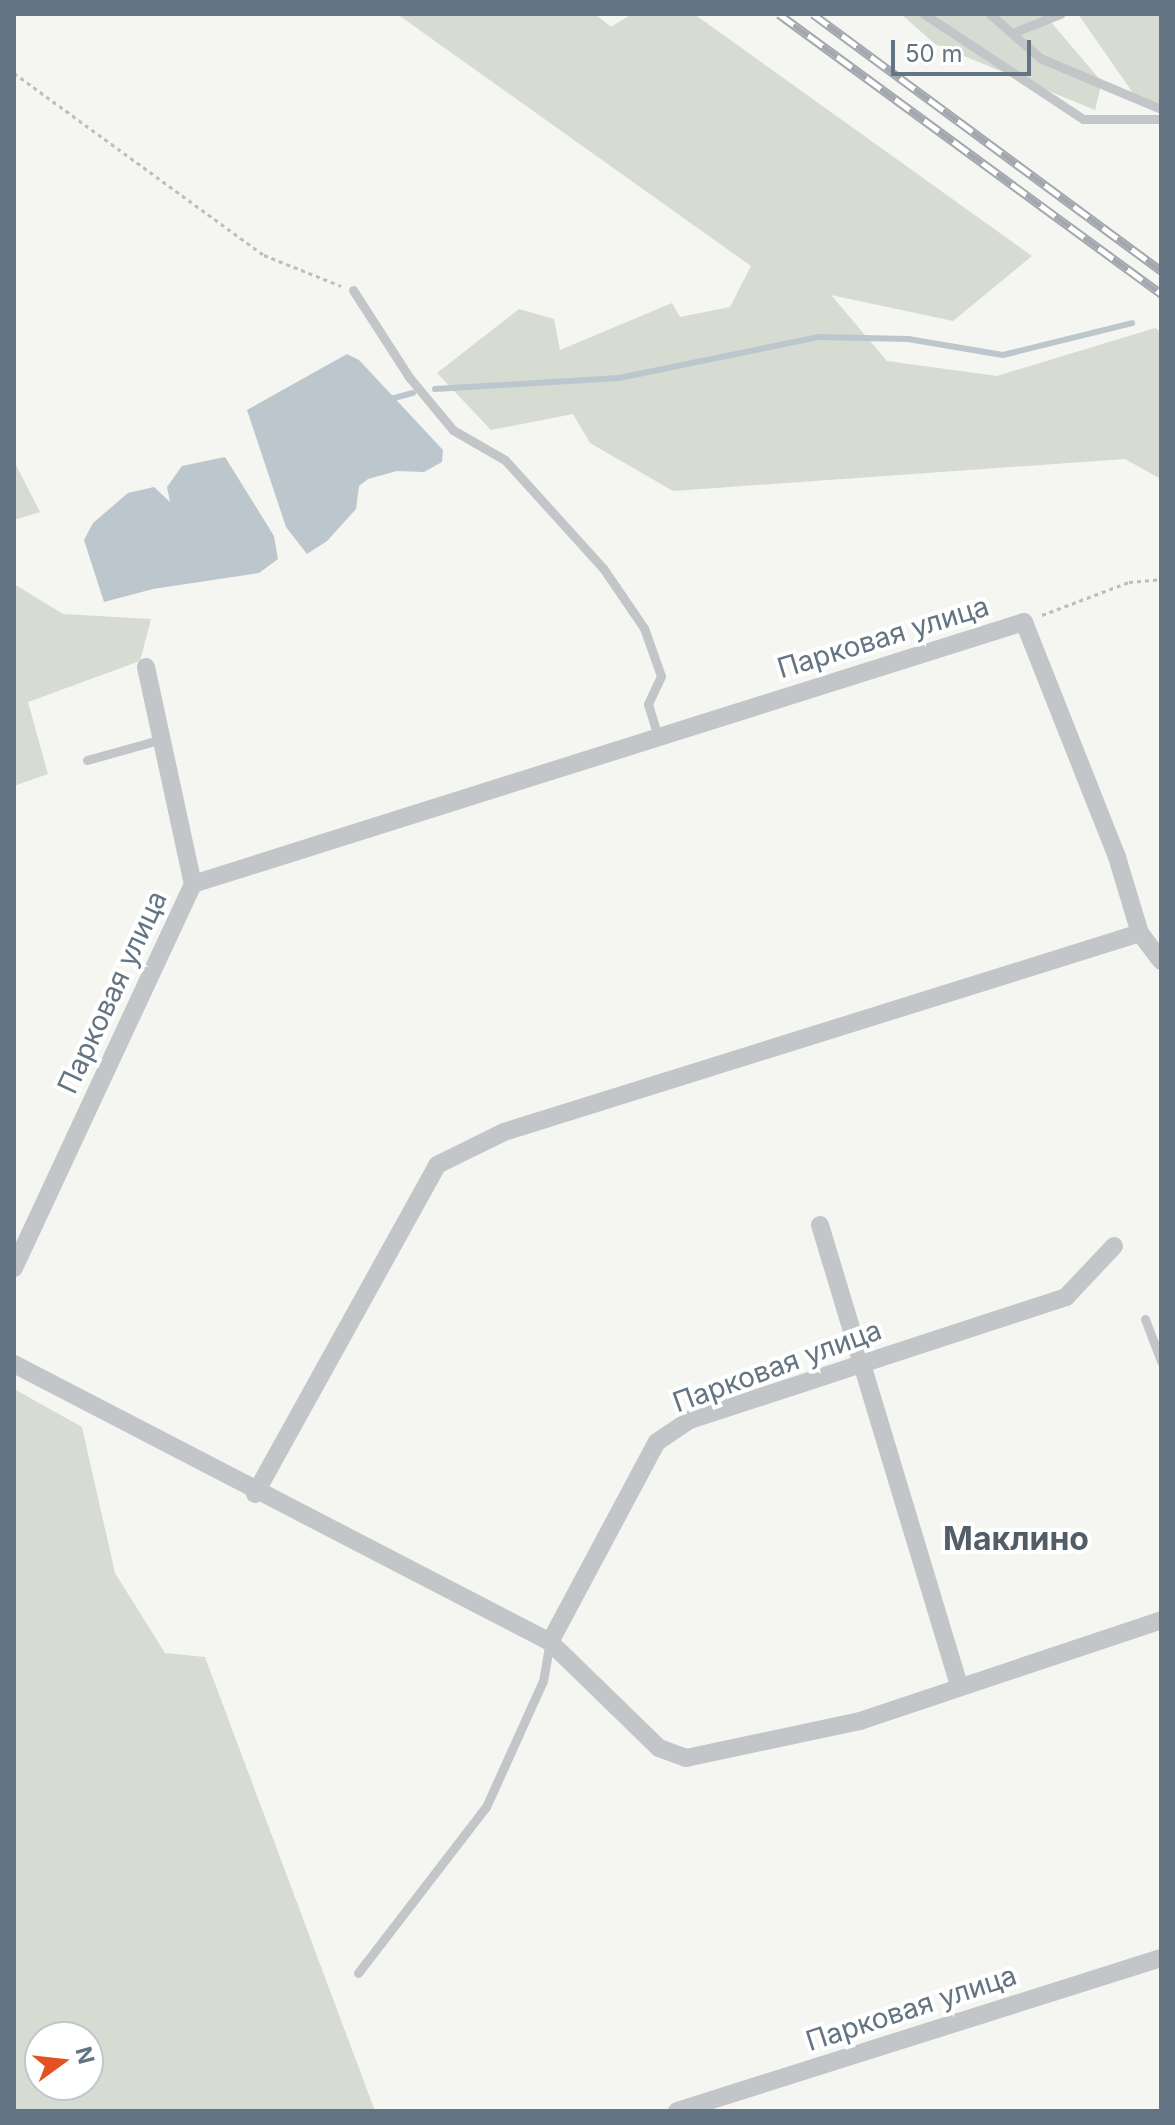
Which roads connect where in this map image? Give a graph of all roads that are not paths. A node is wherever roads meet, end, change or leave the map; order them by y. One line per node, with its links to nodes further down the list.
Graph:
1 (924, 14): 6 (lane)
2 (990, 14): 4 (lane)
3 (1060, 14): 4 (lane)
4 (1012, 33): 5 (lane)
5 (1161, 109)
6 (1161, 119)
7 (353, 290): 9 (lane)
8 (146, 667): 10 (street)
9 (658, 736): 12 (street, Парковая улица); 13 (street, Парковая улица)
10 (162, 739): 11 (lane); 12 (street)
11 (87, 760)
12 (193, 884): 17 (street, Парковая улица)
13 (1140, 933): 14 (street); 22 (street)
14 (1161, 961)
15 (820, 1225): 21 (street)
16 (1114, 1246): 21 (street, Парковая улица)
17 (14, 1268)
18 (1145, 1319): 19 (lane)
19 (1161, 1361)
20 (14, 1364): 22 (street)
21 (864, 1364): 24 (street, Парковая улица); 25 (street)
22 (255, 1494): 24 (street)
23 (1161, 1620): 25 (street)
24 (550, 1642): 25 (street); 27 (lane)
25 (959, 1685)
26 (1161, 1958): 28 (street, Парковая улица)
27 (358, 1973)
28 (677, 2111)

